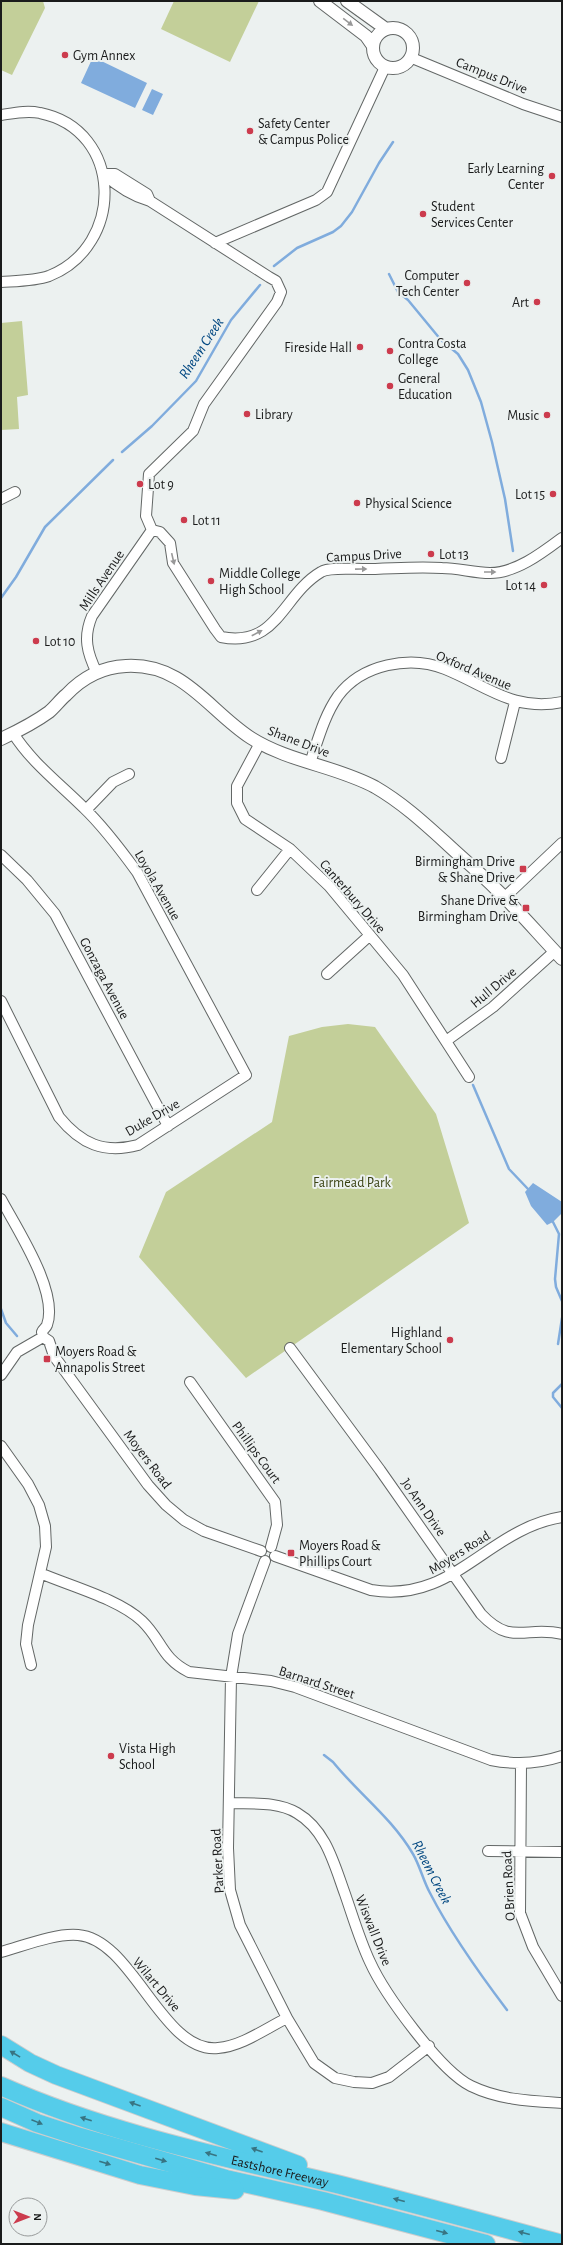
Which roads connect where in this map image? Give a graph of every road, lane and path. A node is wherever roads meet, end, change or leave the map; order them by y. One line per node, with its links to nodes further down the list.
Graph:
1 (320, 1): 4 (street, one-way to 4)
2 (347, 1): 3 (street)
3 (386, 30): 4 (street); 5 (street)
4 (373, 46): 6 (street)
5 (412, 58): 6 (street); 8 (street, Campus Drive)
6 (385, 68): 10 (street)
7 (1, 115): 9 (street)
8 (562, 117)
9 (104, 174): 10 (street); 11 (street)
10 (216, 243): 14 (street)
11 (1, 282)
12 (15, 492): 13 (street)
13 (1, 499)
14 (152, 530): 15 (street, Campus Drive, one-way to 15); 16 (street, Mills Avenue)
15 (562, 538)
16 (97, 673): 19 (street, Shane Drive); 21 (street, Shane Drive)
17 (515, 702): 18 (street, Oxford Avenue); 22 (street); 23 (street, Oxford Avenue)
18 (562, 702)
19 (13, 733): 20 (street, Shane Drive); 25 (street, Loyola Avenue)
20 (1, 739)
21 (260, 743): 23 (street, Shane Drive); 27 (street, Canterbury Drive)
22 (501, 758)
23 (310, 763): 30 (street, Shane Drive)
24 (129, 774): 25 (street)
25 (86, 810): 36 (street, Loyola Avenue)
26 (562, 843): 30 (street)
27 (290, 849): 29 (street); 31 (street, Canterbury Drive)
28 (1, 855): 38 (street, Gonzaga Avenue)
29 (257, 890)
30 (505, 897): 32 (street, Shane Drive)
31 (369, 936): 33 (street); 35 (street, Canterbury Drive)
32 (558, 955): 35 (street, Hull Drive)
33 (327, 974)
34 (1, 1001): 38 (street, Duke Drive)
35 (446, 1041): 37 (street, Canterbury Drive)
36 (246, 1075): 38 (street, Duke Drive)
37 (469, 1077)
38 (168, 1126)
39 (1, 1200): 40 (street)
40 (46, 1339): 42 (street); 46 (street, Moyers Road)
41 (290, 1348): 48 (street, Jo Ann Drive)
42 (1, 1374)
43 (190, 1382): 46 (street, Phillips Court)
44 (1, 1446): 47 (street)
45 (562, 1517): 48 (street, Moyers Road)
46 (268, 1554): 48 (street, Moyers Road); 51 (street, Parker Road)
47 (40, 1574): 50 (street); 51 (street, Barnard Street)
48 (454, 1574): 49 (street, Jo Ann Drive)
49 (562, 1634)
50 (31, 1665)
51 (231, 1677): 53 (street, Barnard Street); 54 (street, Parker Road)
52 (562, 1756): 53 (street, Barnard Street)
53 (521, 1764): 56 (street, O Brien Road)
54 (229, 1803): 60 (street, Parker Road); 62 (street, Wiswall Drive)
55 (488, 1851): 56 (street)
56 (519, 1851): 57 (street); 59 (street, O Brien Road)
57 (562, 1852)
58 (1, 1952): 60 (street, Wilart Drive)
59 (562, 1996)
60 (287, 2018): 62 (street, Parker Road)
61 (1, 2045): 67 (highway, one-way to 61)
62 (429, 2046): 64 (street, Wiswall Drive)
63 (1, 2086): 67 (highway, Eastshore Freeway, one-way to 63)
64 (562, 2103)
65 (1, 2107): 68 (highway, Eastshore Freeway, one-way to 68)
66 (1, 2132): 68 (highway, one-way to 68)
67 (372, 2193): 70 (highway, Eastshore Freeway, one-way to 67)
68 (323, 2201): 69 (highway, Eastshore Freeway, one-way to 69)
69 (486, 2244)
70 (562, 2244)

